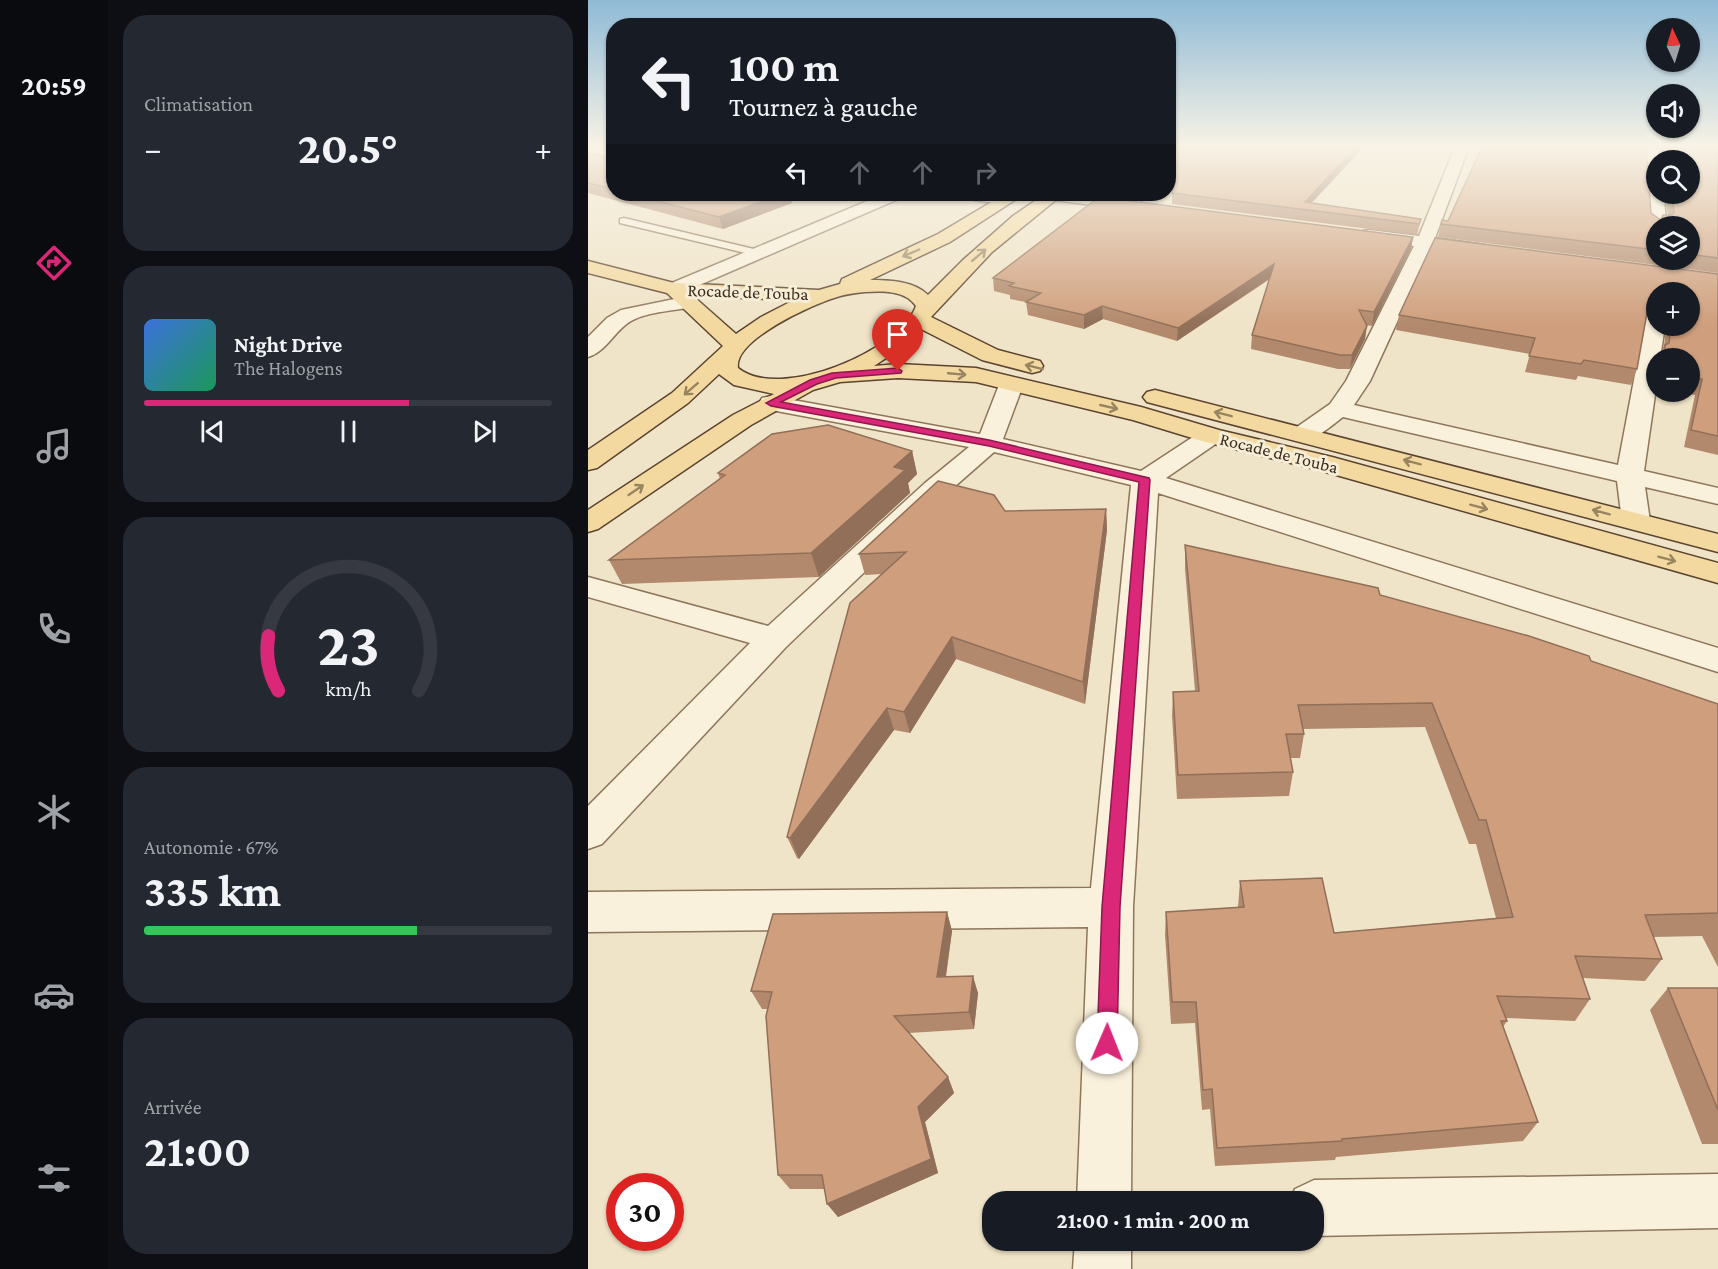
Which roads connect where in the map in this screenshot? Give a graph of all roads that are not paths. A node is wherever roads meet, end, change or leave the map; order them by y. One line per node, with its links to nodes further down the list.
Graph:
1 (868, 206): 11 (street)
2 (995, 206): 13 (main road, one-way to 13)
3 (1037, 206): 15 (main road, one-way to 3)
4 (1145, 206): 6 (street)
5 (1439, 206): 9 (street)
6 (1158, 208)
7 (624, 221): 11 (lane)
8 (1355, 233): 9 (street)
9 (1425, 242): 10 (street); 22 (street)
10 (1496, 252)
11 (758, 253): 14 (street)
12 (588, 267): 14 (main road, Rocade de Touba)
13 (827, 293): 14 (main road, Rocade de Touba); 15 (main road); 17 (main road)
14 (681, 296): 17 (main road, Rocade de Touba); 18 (street)
15 (922, 315): 19 (main road); 23 (main road, Rocade de Touba, one-way to 15)
16 (1653, 336): 27 (street)
17 (735, 347): 19 (main road, Rocade de Touba); 26 (main road, one-way to 26)
18 (588, 350)
19 (824, 378): 20 (main road, Rocade de Touba, one-way to 20); 21 (main road)
20 (1011, 385): 24 (main road, Rocade de Touba, one-way to 24); 25 (street)
21 (771, 403): 25 (street); 31 (main road, one-way to 21)
22 (1339, 409): 23 (street); 27 (street)
23 (1303, 434): 30 (main road, Rocade de Touba, one-way to 23)
24 (1211, 436): 28 (street); 33 (main road, Rocade de Touba, one-way to 33)
25 (989, 443): 28 (street); 35 (street)
26 (588, 462)
27 (1630, 475): 29 (street); 30 (street)
28 (1145, 480): 36 (street); 38 (street)
29 (1718, 496)
30 (1636, 521): 32 (main road, Rocade de Touba)
31 (588, 523)
32 (1718, 543)
33 (1718, 573)
34 (588, 587): 35 (street)
35 (774, 639): 37 (street)
36 (1718, 660)
37 (588, 832)
38 (1111, 907): 39 (street); 40 (street)
39 (588, 912)
40 (1104, 1191)
41 (1718, 1201): 42 (street)
42 (1324, 1208)
43 (1103, 1251): 44 (street)
44 (1102, 1269)

